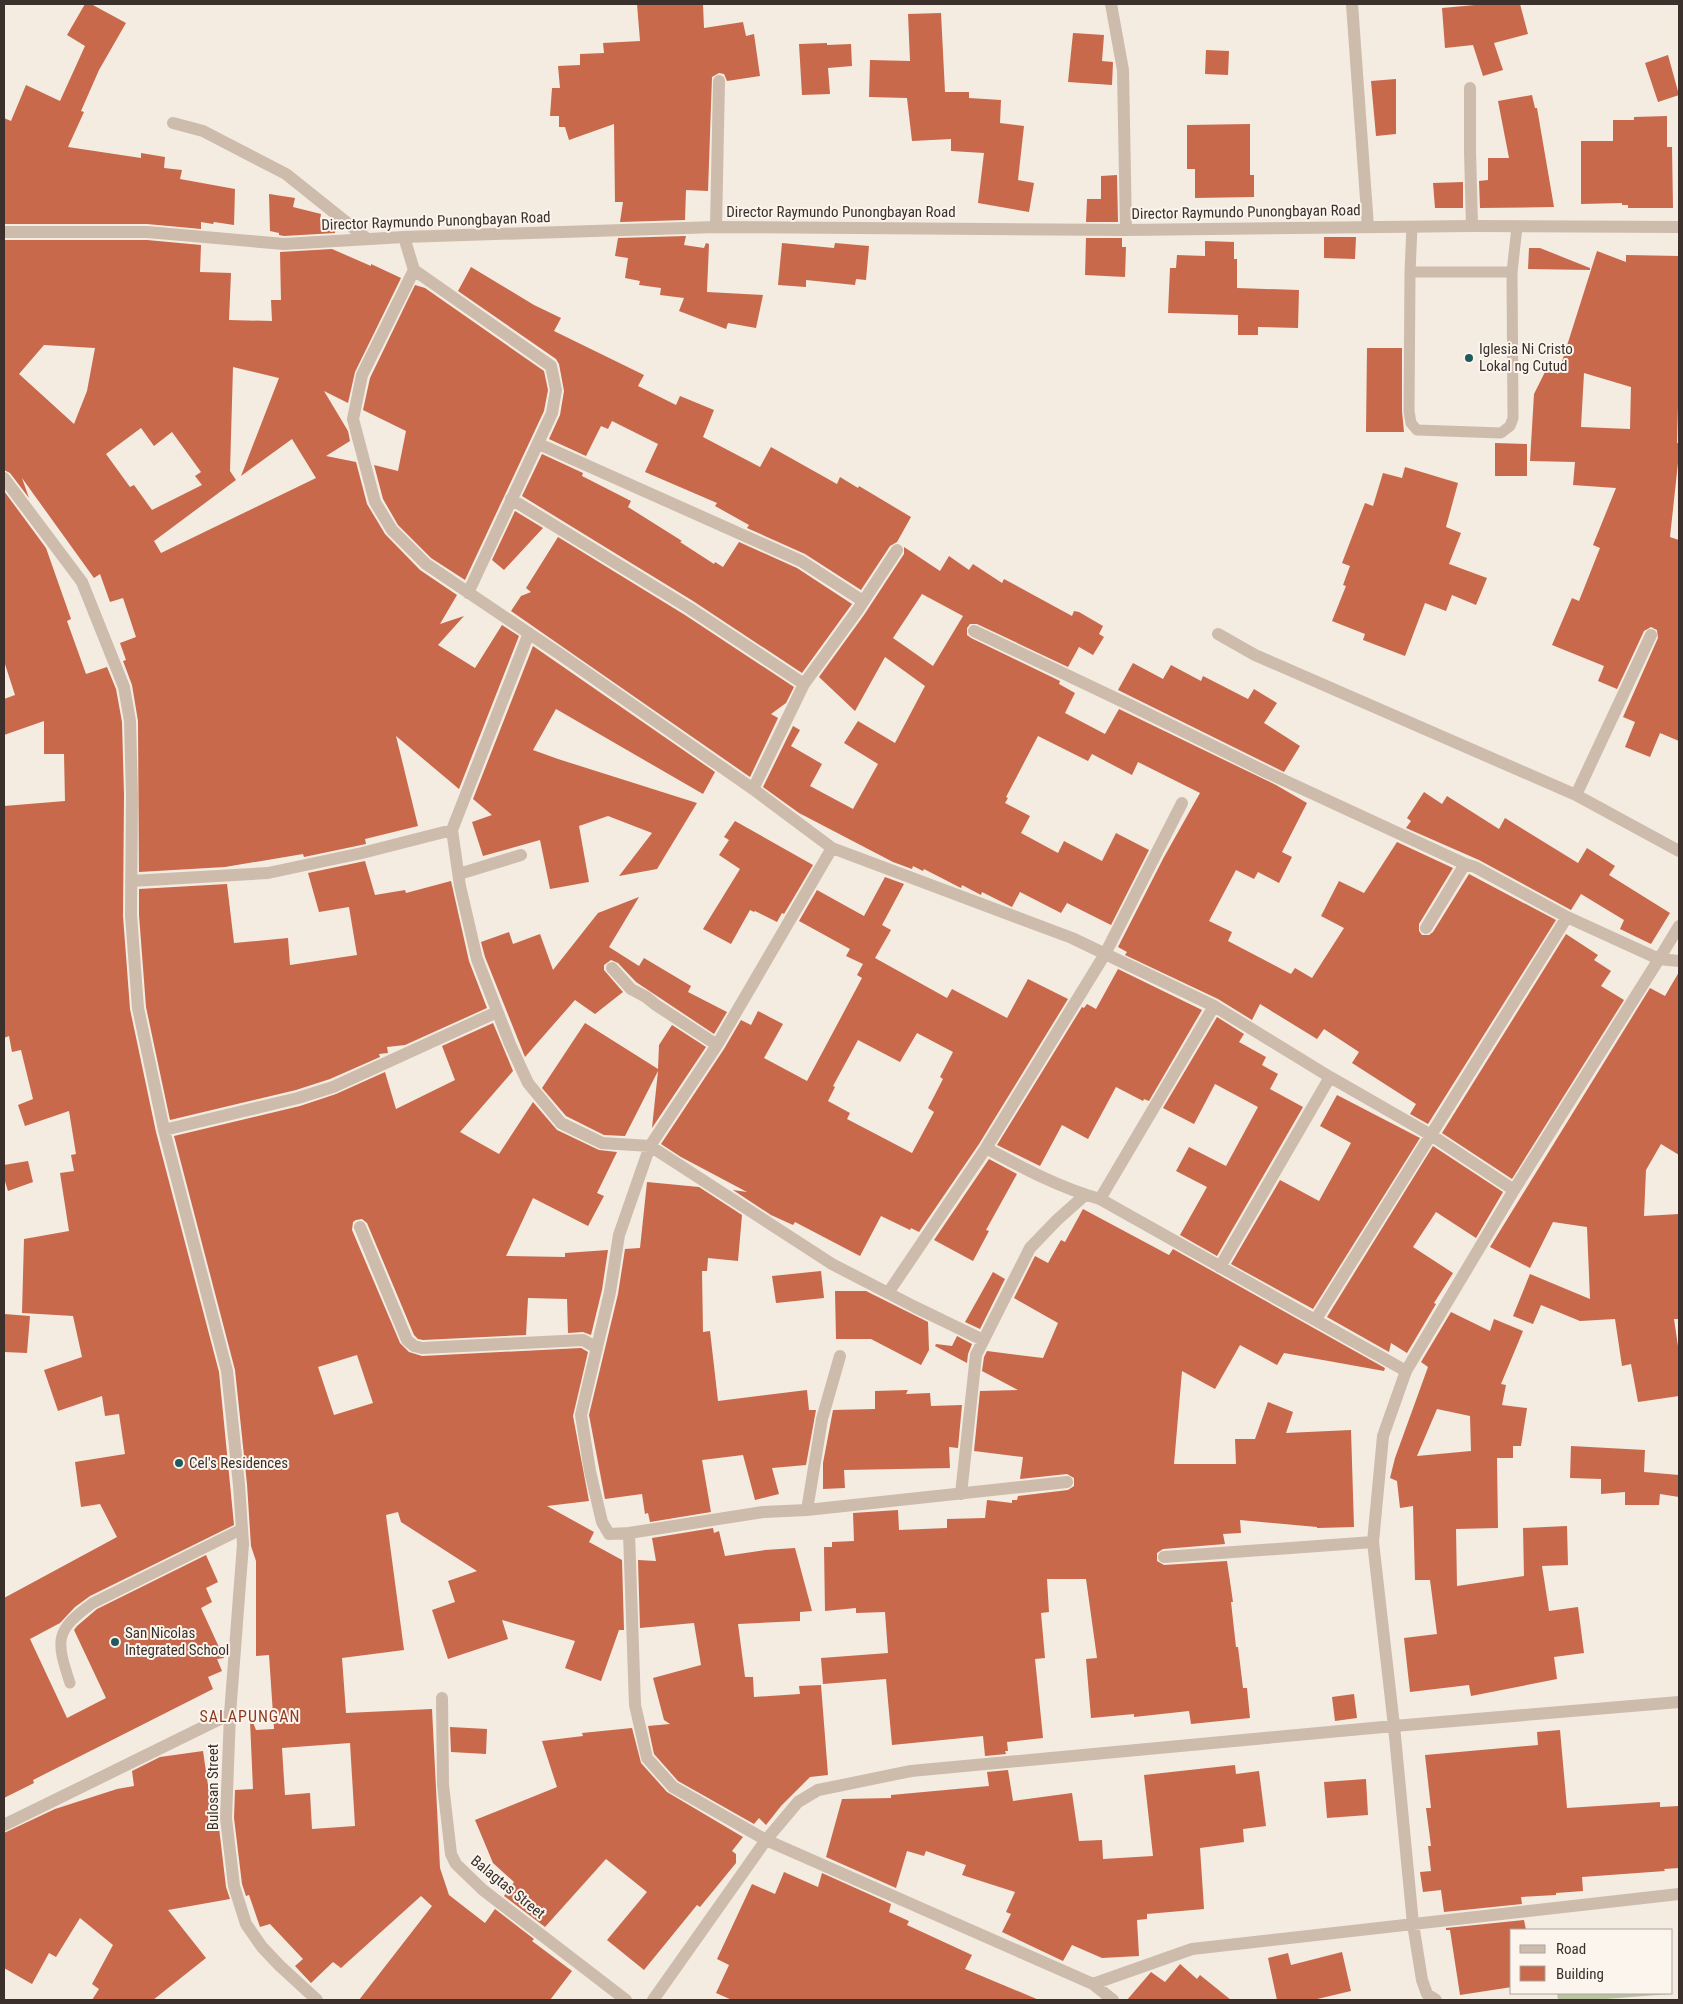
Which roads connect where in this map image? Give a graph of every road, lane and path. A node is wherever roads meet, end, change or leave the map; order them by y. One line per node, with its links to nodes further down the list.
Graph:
1 (1111, 4): 12 (street)
2 (1352, 4): 7 (street)
3 (719, 81): 10 (street)
4 (1470, 88): 6 (street)
5 (174, 123): 15 (street)
6 (1472, 226): 8 (street, Director Raymundo Punongbayan Road); 11 (street, Director Raymundo Punongbayan Road)
7 (1368, 227): 8 (street, Director Raymundo Punongbayan Road); 12 (street, Director Raymundo Punongbayan Road)
8 (1412, 227): 17 (lane)
9 (1679, 227): 11 (street, Director Raymundo Punongbayan Road)
10 (716, 228): 12 (street, Director Raymundo Punongbayan Road); 14 (street, Director Raymundo Punongbayan Road)
11 (1517, 228): 18 (lane)
12 (1126, 230)
13 (4, 232): 15 (street, Director Raymundo Punongbayan Road)
14 (404, 237): 15 (street, Director Raymundo Punongbayan Road); 16 (street)
15 (366, 238)
16 (414, 270): 19 (street); 23 (street)
17 (1410, 272): 18 (lane); 18 (lane)
18 (1512, 272)
19 (539, 444): 21 (street); 24 (street)
20 (4, 478): 39 (street, Bulosan Street)
21 (511, 499): 23 (street); 29 (street)
22 (897, 550): 24 (street)
23 (468, 593): 26 (street)
24 (864, 601): 29 (street)
25 (974, 631): 37 (street)
26 (528, 634): 30 (street); 33 (street)
27 (1218, 634): 31 (street)
28 (1651, 635): 31 (street)
29 (804, 684): 30 (street)
30 (753, 789): 34 (street)
31 (1576, 795): 35 (street)
32 (1182, 803): 43 (street)
33 (452, 830): 38 (street); 39 (street)
34 (832, 848): 43 (street); 49 (street)
35 (1679, 851)
36 (521, 855): 38 (street)
37 (1465, 864): 40 (street); 42 (street)
38 (459, 874): 48 (street)
39 (130, 881): 51 (street, Bulosan Street)
40 (1567, 917): 44 (street); 52 (street)
41 (1679, 926): 44 (street)
42 (1426, 928)
43 (1105, 954): 47 (street); 54 (street)
44 (1659, 959): 45 (street); 55 (street)
45 (1679, 961)
46 (612, 968): 49 (street)
47 (1214, 1006): 50 (street); 57 (street)
48 (497, 1012): 51 (street); 53 (street)
49 (717, 1045): 53 (street)
50 (1330, 1077): 52 (street); 59 (street)
51 (164, 1130): 69 (street, Bulosan Street)
52 (1431, 1135): 55 (street); 61 (street)
53 (650, 1146): 60 (street); 63 (street)
54 (986, 1148): 56 (street); 60 (street)
55 (1514, 1190): 65 (street)
56 (1085, 1195): 57 (street); 62 (street)
57 (1100, 1199): 59 (street)
58 (360, 1227): 63 (street)
59 (1220, 1267): 61 (street)
60 (888, 1293): 62 (street)
61 (1316, 1319): 65 (street)
62 (983, 1340): 67 (street)
63 (597, 1348): 70 (street)
64 (840, 1356): 68 (street)
65 (1406, 1371): 71 (street)
66 (1067, 1482): 67 (street)
67 (961, 1494): 68 (street)
68 (808, 1510): 70 (street)
69 (242, 1529): 73 (lane); 76 (street, Bulosan Street)
70 (628, 1533): 79 (street)
71 (1373, 1542): 72 (street); 77 (street)
72 (1164, 1557)
73 (70, 1683)
74 (442, 1698): 84 (street, Balagtas Street)
75 (1679, 1702): 77 (street)
76 (230, 1714): 78 (street); 83 (street, Bulosan Street)
77 (1394, 1726): 79 (street); 81 (street)
78 (4, 1825)
79 (766, 1840): 82 (street); 85 (street)
80 (1679, 1894): 81 (street)
81 (1412, 1924): 82 (street); 87 (street)
82 (1093, 1984): 86 (street)
83 (317, 2000)
84 (626, 2000)
85 (653, 2000)
86 (1113, 2000)
87 (1436, 2000)

